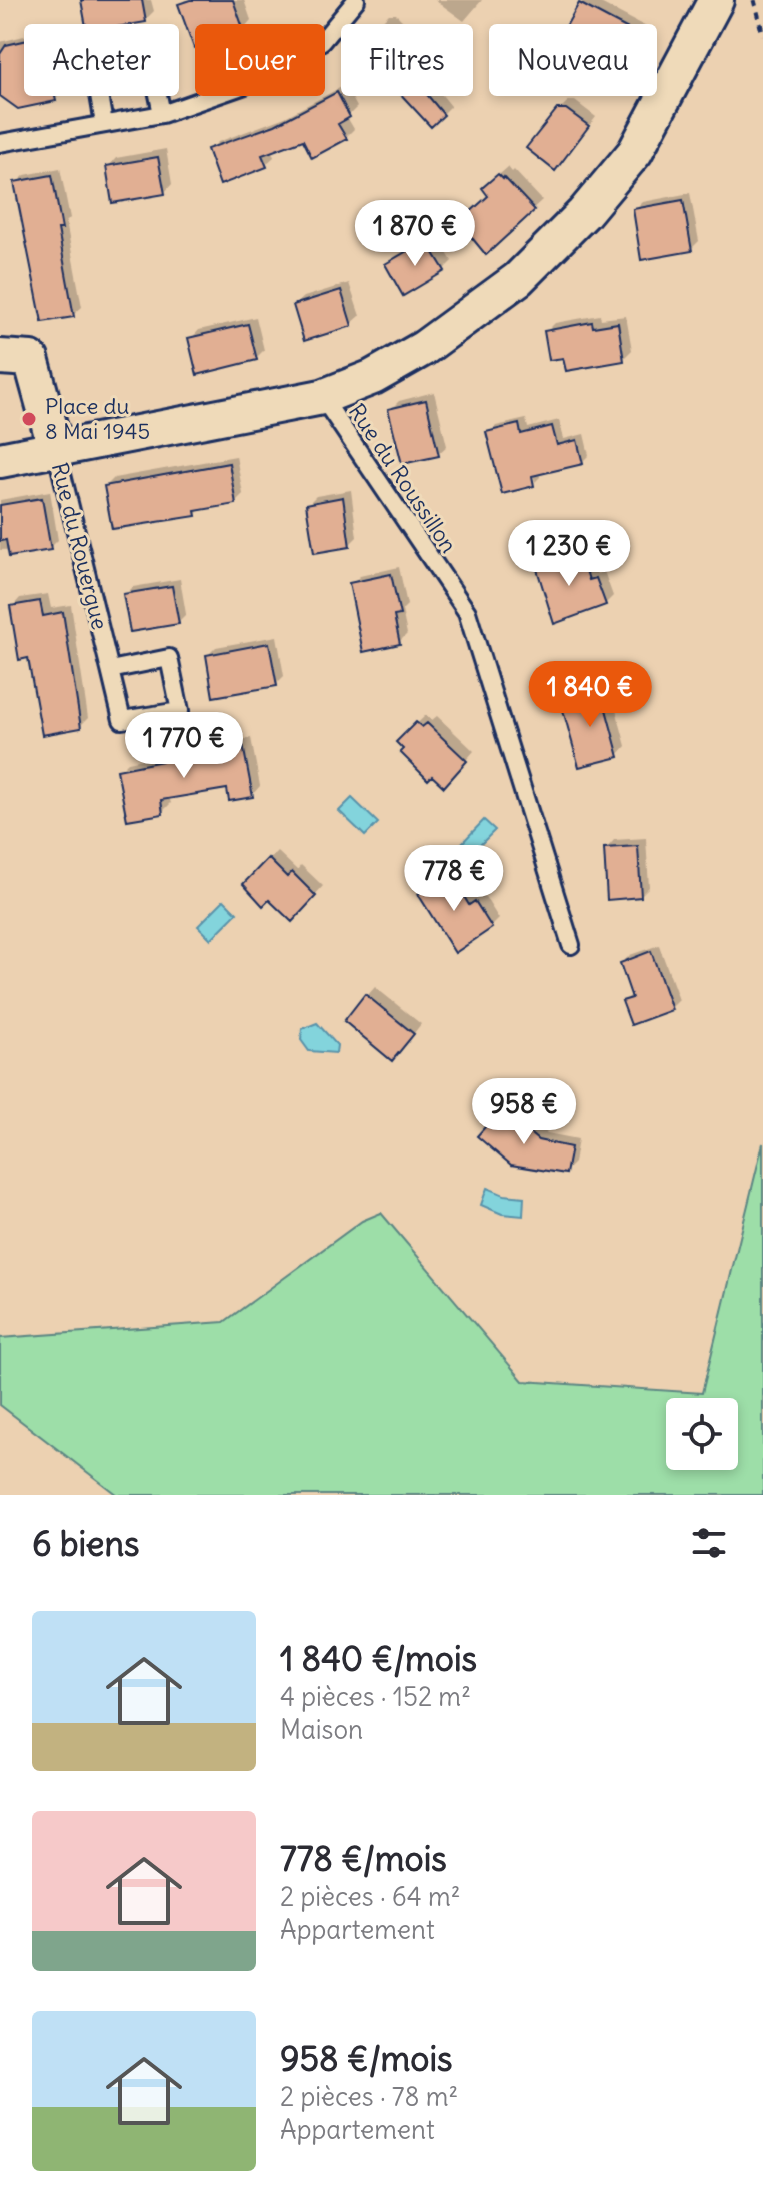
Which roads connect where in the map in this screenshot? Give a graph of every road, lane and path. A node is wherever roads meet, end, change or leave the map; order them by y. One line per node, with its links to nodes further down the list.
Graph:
1 (356, 0): 5 (lane)
2 (716, 0): 9 (street)
3 (754, 0): 4 (path)
4 (763, 35)
5 (162, 114): 6 (lane); 6 (lane)
6 (104, 124): 7 (lane)
7 (0, 143)
8 (0, 357): 10 (street, Rue du Rouergue)
9 (322, 397): 10 (street); 13 (lane, Rue du Roussillon)
10 (56, 450): 11 (street); 12 (lane, Rue du Rouergue)
11 (0, 460)
12 (110, 670): 12 (lane, Rue du Rouergue)
13 (571, 945)

